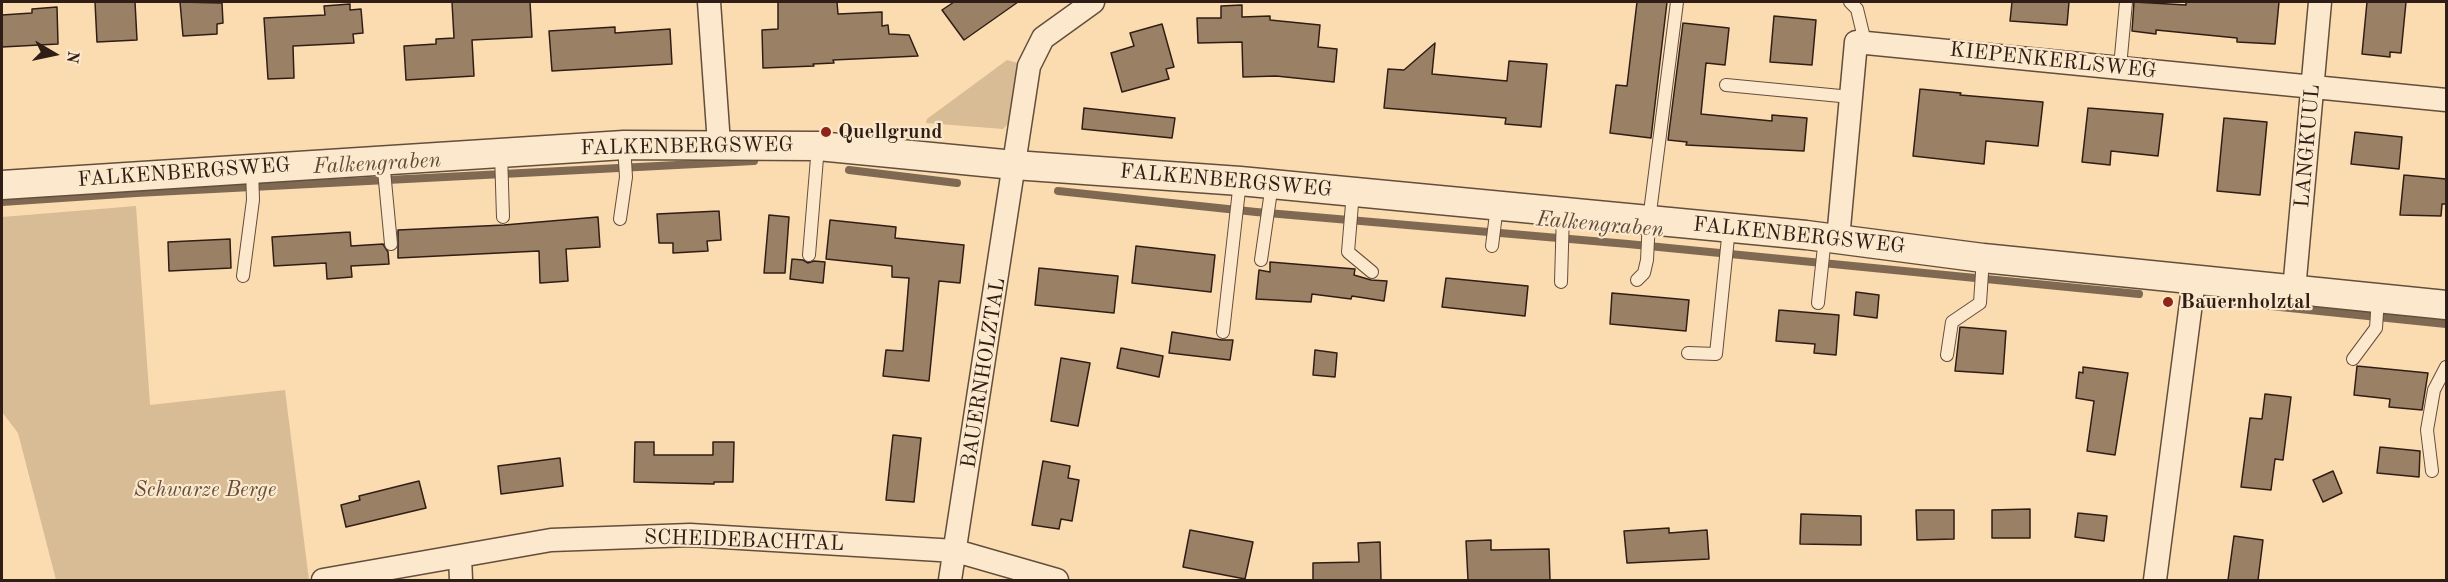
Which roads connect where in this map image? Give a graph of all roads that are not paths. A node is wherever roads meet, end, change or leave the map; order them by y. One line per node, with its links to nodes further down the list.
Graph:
1 (709, 2): 13 (street)
2 (1677, 2): 27 (lane)
3 (1850, 2): 7 (lane)
4 (2126, 2): 8 (lane)
5 (2320, 2): 10 (street, LANGKUUL)
6 (1080, 5): 16 (street, BAUERNHOLZTAL)
7 (1865, 42): 8 (street, KIEPENKERLSWEG); 11 (street)
8 (2120, 67): 10 (street, KIEPENKERLSWEG)
9 (1726, 85): 11 (lane)
10 (2314, 86): 12 (street, KIEPENKERLSWEG); 39 (street, LANGKUUL)
11 (1851, 97): 30 (street)
12 (2446, 100)
13 (719, 144): 14 (street, FALKENBERGSWEG); 15 (street, FALKENBERGSWEG)
14 (818, 146): 16 (street, FALKENBERGSWEG); 31 (lane)
15 (625, 152): 17 (street, FALKENBERGSWEG); 25 (lane)
16 (1014, 165): 21 (street, FALKENBERGSWEG); 49 (street, BAUERNHOLZTAL)
17 (501, 166): 18 (street, FALKENBERGSWEG); 24 (lane)
18 (383, 174): 19 (street, FALKENBERGSWEG); 29 (lane)
19 (252, 181): 20 (street, FALKENBERGSWEG); 35 (lane)
20 (2, 185)
21 (1239, 192): 23 (street, FALKENBERGSWEG); 43 (lane)
22 (1352, 202): 23 (street, FALKENBERGSWEG); 26 (street, FALKENBERGSWEG); 34 (lane)
23 (1270, 203): 32 (lane)
24 (503, 217)
25 (620, 219)
26 (1563, 222): 27 (street, FALKENBERGSWEG); 38 (lane)
27 (1648, 230): 28 (street, FALKENBERGSWEG); 36 (lane)
28 (1727, 238): 30 (street, FALKENBERGSWEG); 44 (lane)
29 (391, 244)
30 (1828, 244): 33 (street, FALKENBERGSWEG); 40 (lane)
31 (809, 255)
32 (1262, 260)
33 (1981, 272): 37 (street, FALKENBERGSWEG); 45 (lane)
34 (1372, 273)
35 (243, 276)
36 (1637, 279)
37 (2194, 280): 39 (street, FALKENBERGSWEG); 55 (street)
38 (1561, 282)
39 (2294, 290): 42 (street, FALKENBERGSWEG)
40 (1818, 303)
41 (2446, 304): 42 (street, FALKENBERGSWEG)
42 (2378, 310): 46 (lane)
43 (1223, 332)
44 (1688, 353)
45 (1947, 355)
46 (2353, 359)
47 (2446, 367): 48 (lane)
48 (2432, 471)
49 (956, 551): 50 (street, SCHEIDEBACHTAL); 53 (street, BAUERNHOLZTAL); 54 (street, SCHEIDEBACHTAL)
50 (460, 557): 51 (street, SCHEIDEBACHTAL); 52 (street)
51 (323, 580)
52 (461, 580)
53 (950, 580)
54 (1057, 580)
55 (2155, 580)

